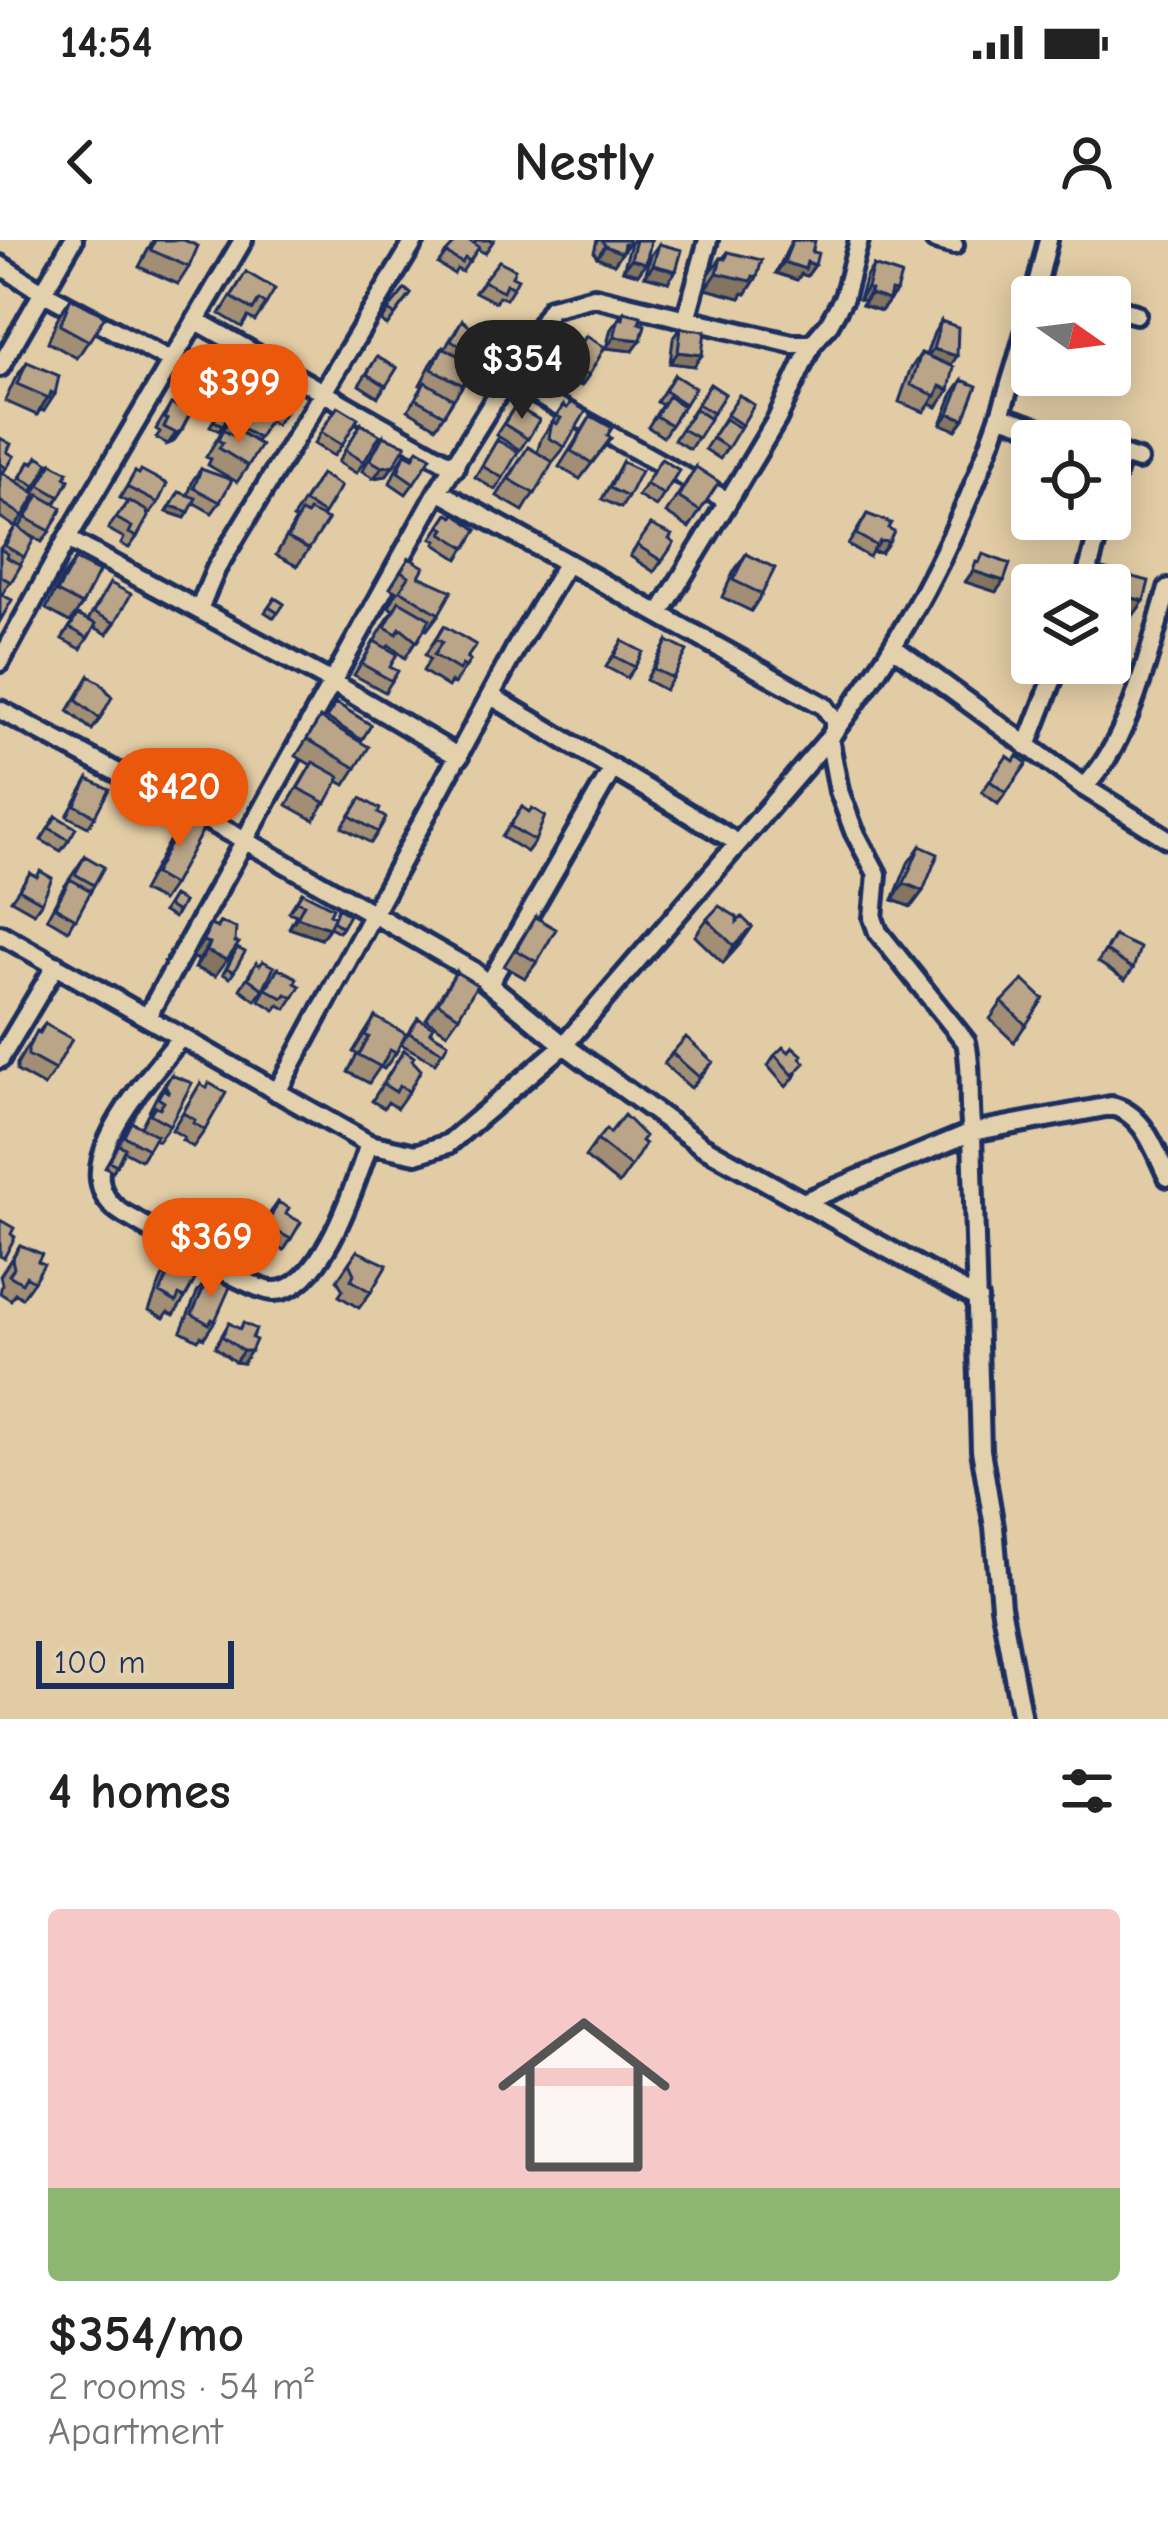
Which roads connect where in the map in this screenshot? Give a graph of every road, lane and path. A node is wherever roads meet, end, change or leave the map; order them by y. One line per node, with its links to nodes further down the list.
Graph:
1 (73, 240): 11 (street)
2 (242, 240): 15 (street)
3 (415, 240): 21 (street)
4 (708, 240): 14 (street)
5 (859, 240): 16 (street)
6 (934, 240): 8 (street)
7 (1048, 240): 10 (street)
8 (954, 245)
9 (0, 265): 11 (street)
10 (1039, 276)
11 (42, 292): 17 (street); 18 (street)
12 (1131, 313): 13 (street)
13 (1136, 314)
14 (686, 319): 16 (street); 19 (street)
15 (197, 321): 17 (street); 21 (street)
16 (812, 344): 26 (street)
17 (173, 362): 27 (street)
18 (0, 367)
19 (507, 378): 24 (street); 26 (street)
20 (1011, 380): 22 (street)
21 (322, 393): 24 (street); 30 (street)
22 (1001, 416): 23 (street); 32 (street)
23 (1013, 420)
24 (455, 467): 25 (street)
25 (438, 491): 28 (street); 34 (street)
26 (728, 501): 31 (street)
27 (67, 539): 30 (street); 33 (street)
28 (566, 564): 31 (street); 36 (street)
29 (1168, 590): 42 (street)
30 (199, 609): 34 (street)
31 (660, 614): 38 (street)
32 (893, 647): 38 (street); 39 (street)
33 (0, 662)
34 (332, 682): 40 (street); 44 (street)
35 (1051, 684): 39 (street)
36 (491, 696): 40 (street); 41 (street)
37 (0, 710): 44 (street)
38 (831, 735): 45 (street); 55 (street)
39 (1027, 746): 42 (street)
40 (460, 757): 46 (street)
41 (614, 769): 45 (street); 49 (street)
42 (1084, 787): 43 (street)
43 (1168, 839)
44 (246, 841): 46 (street); 50 (street)
45 (738, 843): 52 (street)
46 (372, 914): 49 (street); 54 (street)
47 (0, 934): 48 (street)
48 (56, 964): 50 (street); 53 (street)
49 (489, 984): 52 (street)
50 (147, 1017): 51 (street)
51 (182, 1037): 54 (street); 56 (street)
52 (564, 1046): 56 (street); 58 (street)
53 (0, 1059)
54 (277, 1091): 56 (street)
55 (972, 1132): 57 (street); 58 (street); 59 (street)
56 (369, 1144)
57 (1168, 1177)
58 (803, 1202): 59 (street)
59 (978, 1299): 60 (street)
60 (1022, 1719)

